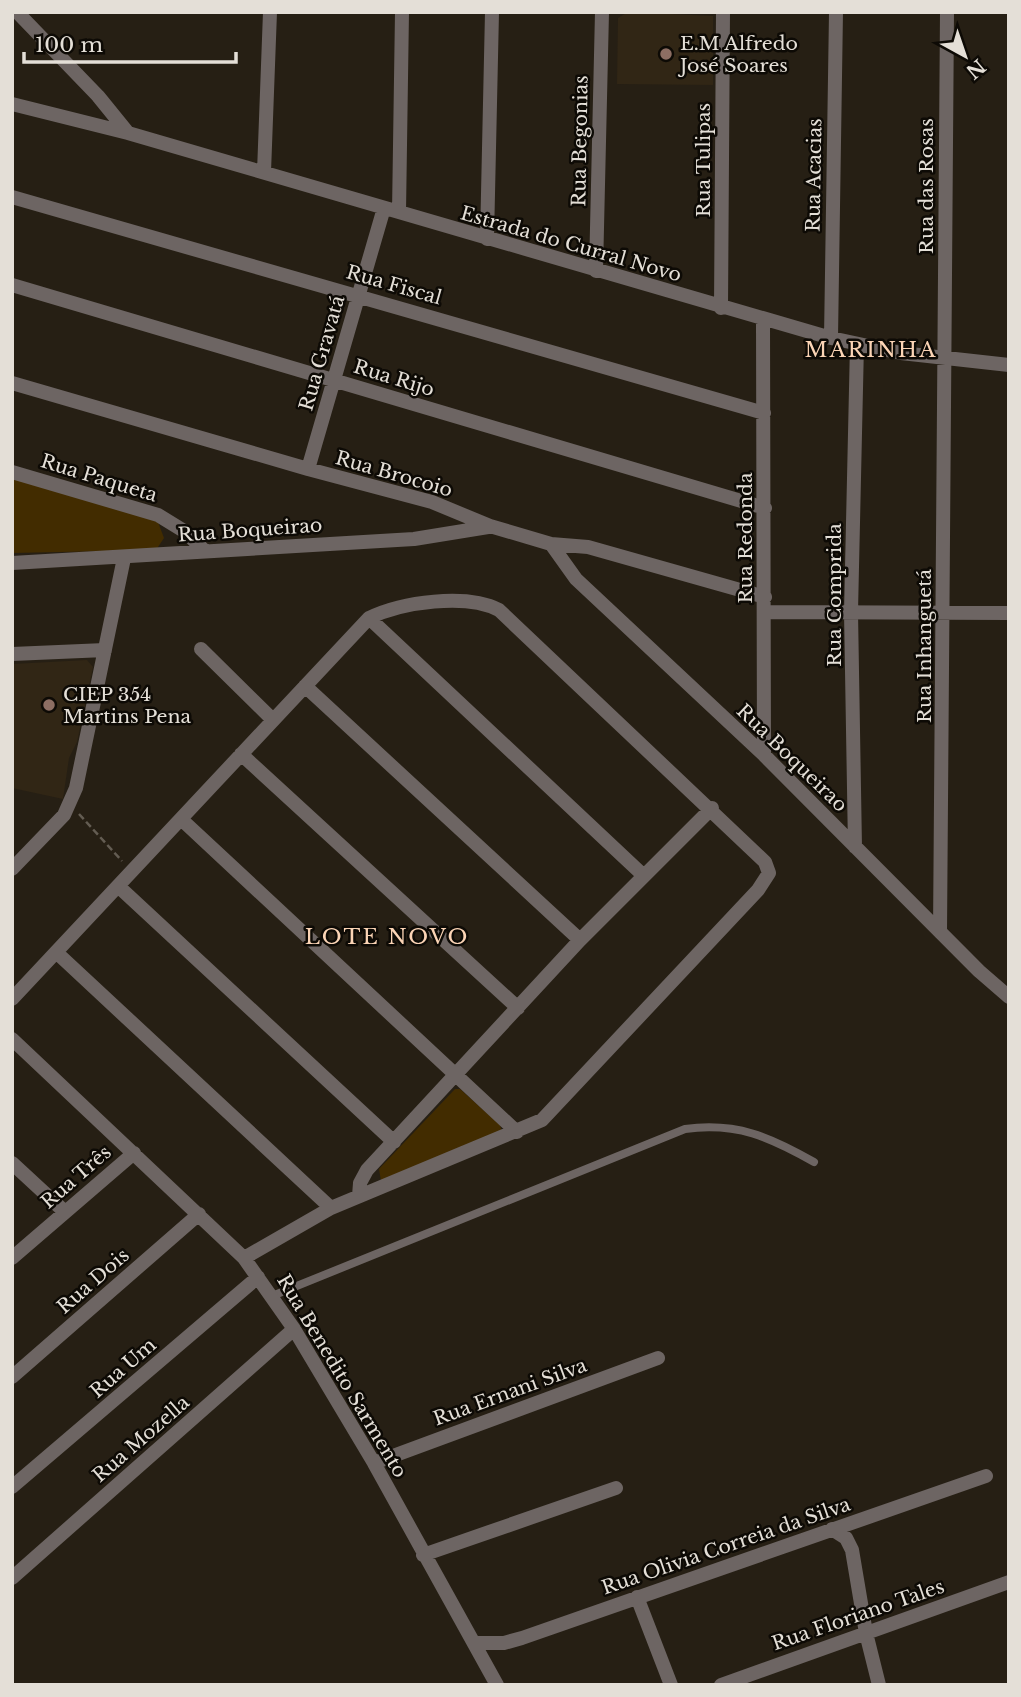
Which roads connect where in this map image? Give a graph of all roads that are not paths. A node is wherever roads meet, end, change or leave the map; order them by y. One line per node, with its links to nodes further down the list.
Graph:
1 (17, 12): 10 (street)
2 (270, 12): 11 (street)
3 (402, 12): 14 (street)
4 (492, 12): 15 (street)
5 (602, 12): 16 (street, Rua Begonias)
6 (723, 12): 19 (street, Rua Tulipas)
7 (836, 12): 21 (street, Rua Acacias)
8 (947, 12): 23 (street, Rua das Rosas)
9 (12, 104): 10 (street, Estrada do Curral Novo)
10 (128, 133): 11 (street, Estrada do Curral Novo)
11 (264, 172): 13 (street, Estrada do Curral Novo)
12 (12, 197): 18 (street, Rua Fiscal)
13 (384, 208): 14 (street, Estrada do Curral Novo); 18 (street, Rua Gravatá)
14 (399, 212): 15 (street, Estrada do Curral Novo)
15 (487, 239): 16 (street, Estrada do Curral Novo)
16 (596, 271): 19 (street, Estrada do Curral Novo)
17 (12, 285): 25 (street, Rua Rijo)
18 (359, 295): 25 (street, Rua Gravatá); 27 (street, Rua Fiscal)
19 (722, 307): 20 (street, Estrada do Curral Novo)
20 (763, 320): 21 (street, Estrada do Curral Novo); 27 (street, Rua Redonda)
21 (831, 338): 22 (street, Estrada do Curral Novo)
22 (857, 344): 23 (street, Estrada do Curral Novo); 38 (street, Rua Comprida)
23 (944, 360): 24 (street, Estrada do Curral Novo); 40 (street, Rua Inhanguetá)
24 (1009, 365)
25 (334, 380): 28 (street, Rua Gravatá); 30 (street, Rua Rijo)
26 (12, 383): 28 (street, Rua Brocoio)
27 (764, 413): 30 (street, Rua Redonda)
28 (308, 469): 31 (street, Rua Brocoio)
29 (12, 472): 33 (street, Rua Paqueta)
30 (765, 508): 36 (street, Rua Redonda)
31 (490, 526): 32 (street, Rua Brocoio); 33 (street, Rua Boqueirao)
32 (551, 544): 36 (street, Rua Brocoio); 48 (street, Rua Boqueirao)
33 (205, 551): 34 (street, Rua Boqueirao)
34 (124, 558): 35 (street, Rua Boqueirao); 43 (street)
35 (12, 563)
36 (765, 597): 37 (street, Rua Redonda)
37 (765, 612): 38 (street); 48 (street, Rua Redonda)
38 (851, 612): 40 (street); 51 (street, Rua Comprida)
39 (1009, 613): 40 (street)
40 (944, 615): 55 (street, Rua Inhanguetá)
41 (369, 618): 45 (street); 49 (street); 53 (street)
42 (201, 649): 46 (street)
43 (105, 650): 44 (street); 52 (street)
44 (12, 654)
45 (305, 686): 46 (street); 56 (street)
46 (273, 720): 47 (street)
47 (241, 754): 50 (street); 60 (street)
48 (764, 755): 51 (street, Rua Boqueirao)
49 (712, 808): 53 (street); 63 (street)
50 (181, 819): 54 (street); 62 (street)
51 (855, 847): 55 (street, Rua Boqueirao)
52 (12, 869)
53 (644, 876): 56 (street)
54 (118, 886): 57 (street); 64 (street)
55 (940, 932): 58 (street, Rua Boqueirao)
56 (580, 940): 60 (street)
57 (56, 952): 59 (street); 69 (street)
58 (1009, 997)
59 (12, 999)
60 (518, 1008): 62 (street)
61 (12, 1039): 65 (street, Rua Benedito Sarmento)
62 (456, 1074): 63 (street); 64 (street)
63 (517, 1132): 68 (street)
64 (394, 1142): 68 (street)
65 (134, 1153): 70 (street, Rua Três); 71 (street, Rua Benedito Sarmento)
66 (814, 1162): 75 (lane)
67 (12, 1163): 70 (street)
68 (359, 1196): 69 (street)
69 (331, 1208): 73 (street)
70 (65, 1212): 72 (street, Rua Três)
71 (200, 1214): 73 (street, Rua Benedito Sarmento); 78 (street, Rua Dois)
72 (12, 1258)
73 (244, 1258): 74 (street, Rua Benedito Sarmento)
74 (258, 1277): 75 (street, Rua Benedito Sarmento); 81 (street, Rua Um)
75 (272, 1297): 76 (street, Rua Benedito Sarmento)
76 (294, 1329): 79 (street, Rua Benedito Sarmento); 85 (street, Rua Mozella)
77 (658, 1358): 79 (street, Rua Ernani Silva)
78 (12, 1377)
79 (374, 1462): 84 (street, Rua Benedito Sarmento)
80 (986, 1476): 83 (street, Rua Olivia Correia da Silva)
81 (12, 1487)
82 (616, 1488): 84 (street)
83 (832, 1529): 87 (street, Rua Olivia Correia da Silva); 88 (street)
84 (423, 1555): 89 (street, Rua Benedito Sarmento)
85 (12, 1578)
86 (1009, 1582): 88 (street, Rua Floriano Tales)
87 (637, 1597): 89 (street, Rua Olivia Correia da Silva); 91 (street)
88 (866, 1633): 92 (street, Rua Floriano Tales); 93 (street)
89 (477, 1643): 90 (street, Rua Benedito Sarmento)
90 (497, 1685)
91 (671, 1685)
92 (721, 1685)
93 (879, 1685)

